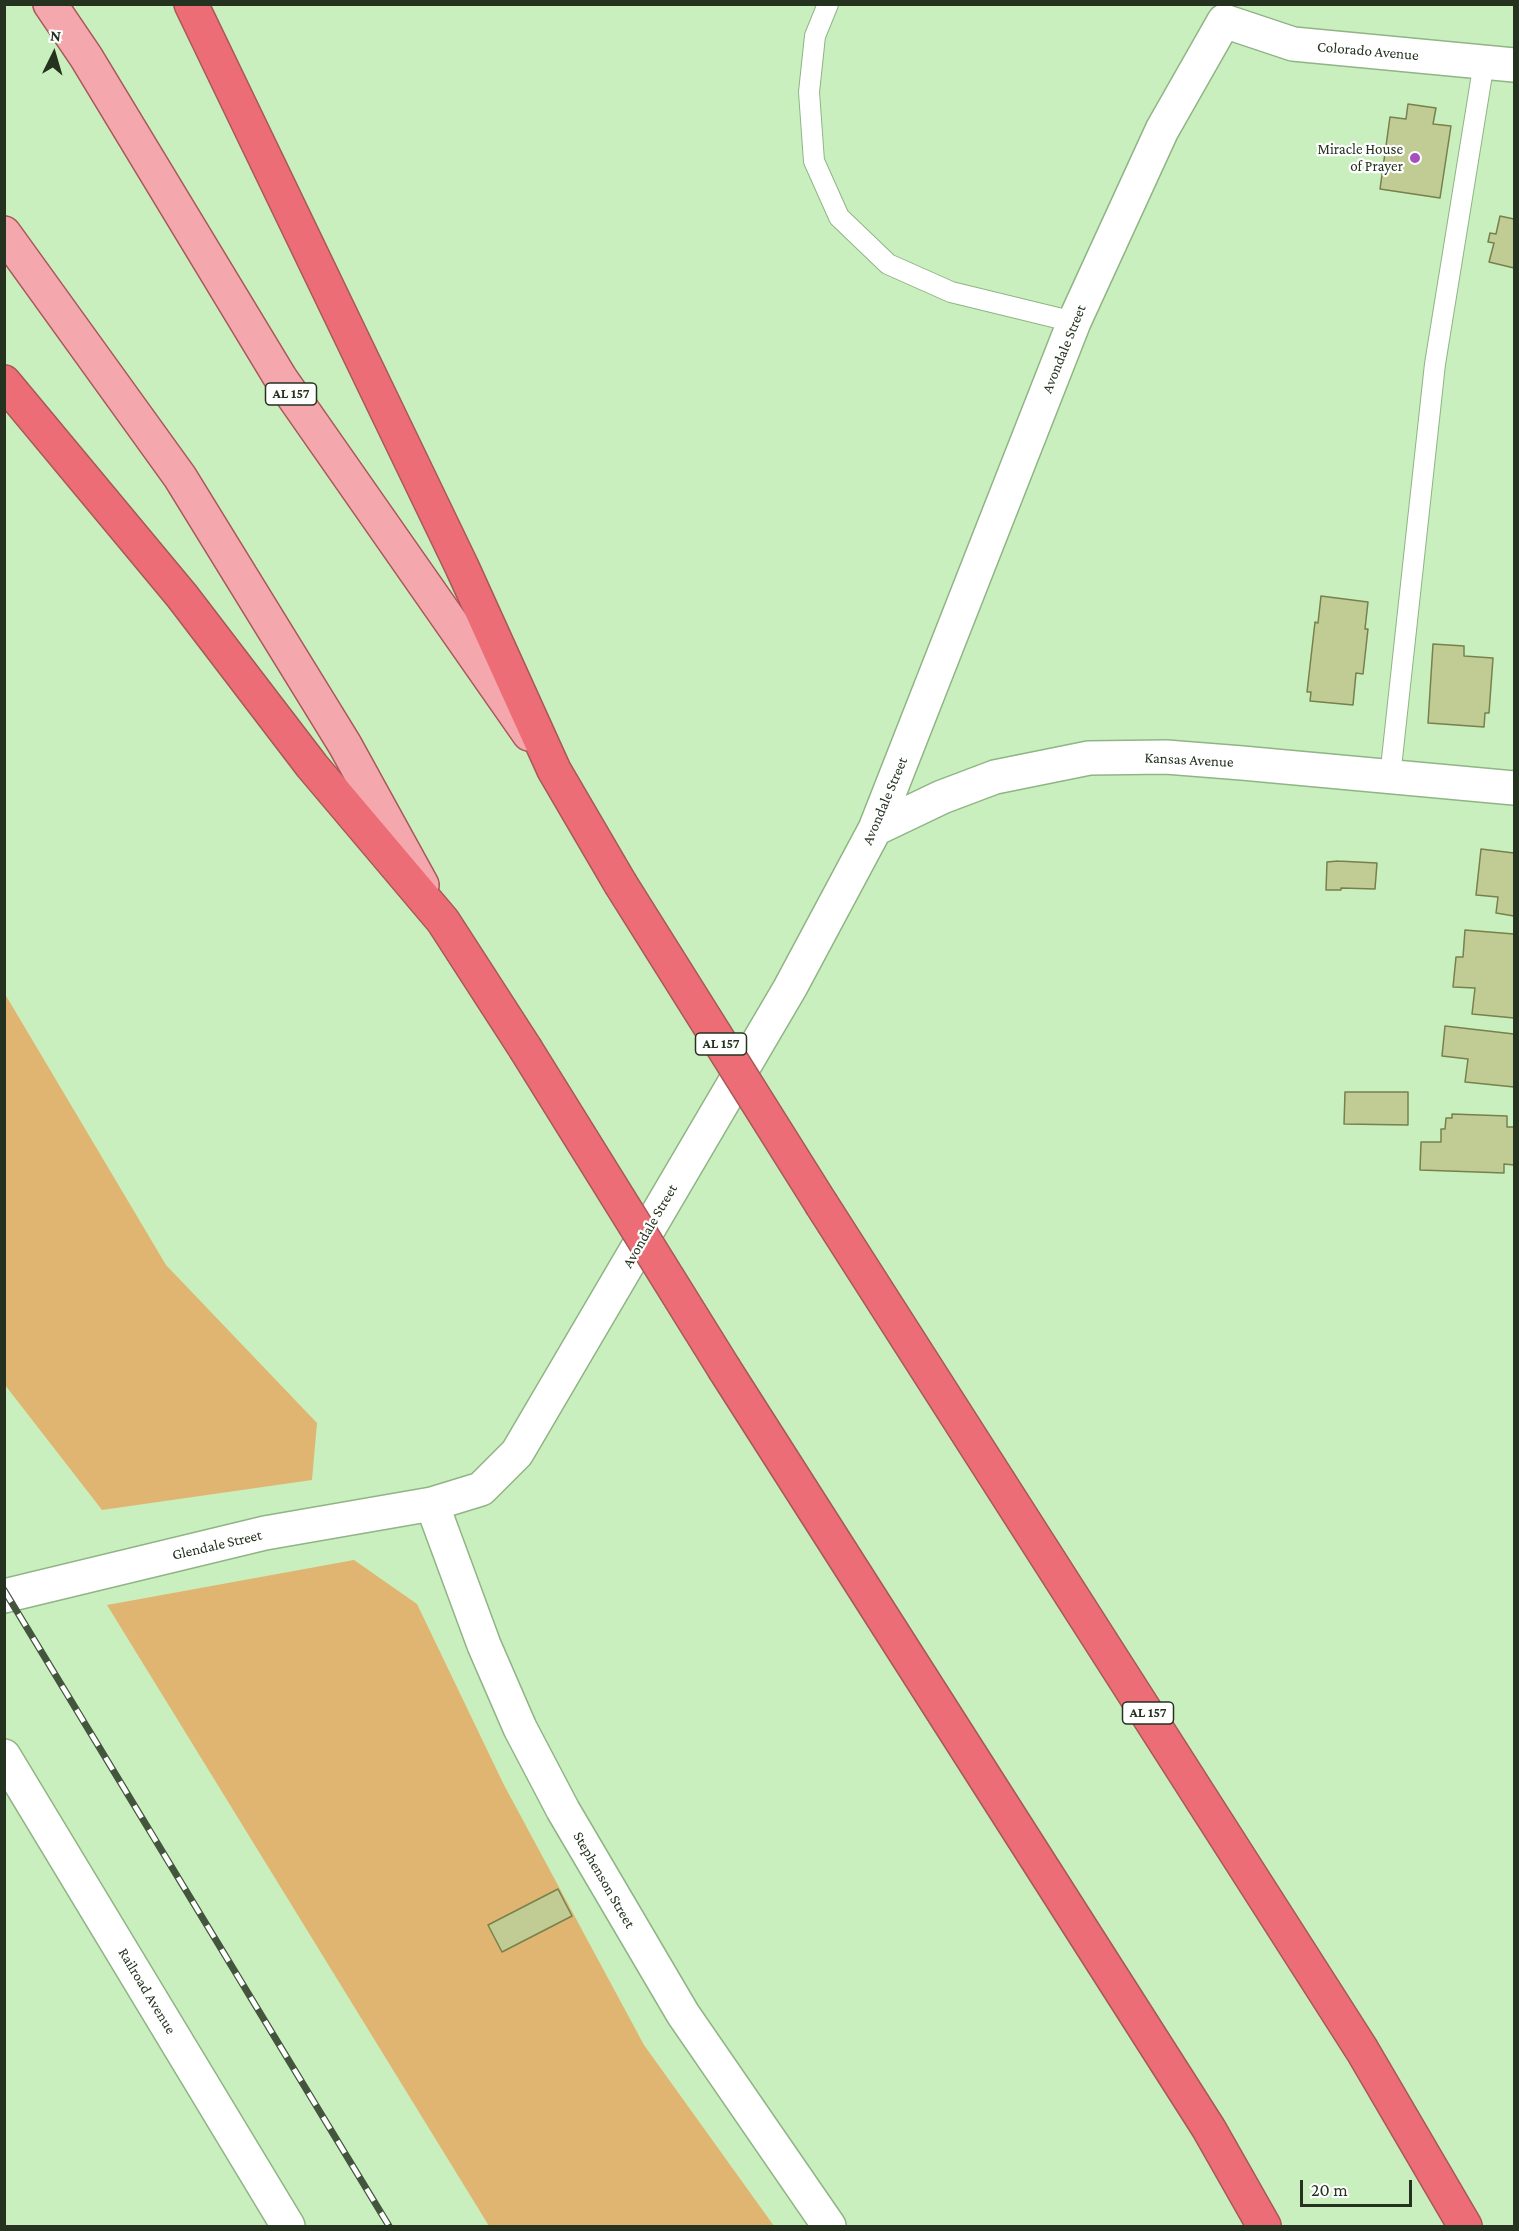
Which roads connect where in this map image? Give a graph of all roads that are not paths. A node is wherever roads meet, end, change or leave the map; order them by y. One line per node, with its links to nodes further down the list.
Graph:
1 (50, 4): 9 (main road, AL 157)
2 (191, 4): 9 (highway)
3 (828, 4): 7 (lane)
4 (1221, 13): 5 (street, Colorado Avenue); 7 (street, Avondale Street)
5 (1499, 63): 10 (lane)
6 (4, 233): 13 (main road)
7 (1074, 322): 12 (street, Avondale Street)
8 (4, 382): 13 (highway)
9 (554, 770): 20 (highway, AL 157, bridge)
10 (1390, 777): 11 (street, Kansas Avenue); 12 (street, Kansas Avenue)
11 (1515, 789)
12 (875, 829): 14 (street, Avondale Street)
13 (443, 921): 19 (highway, bridge)
14 (432, 1504): 15 (street, Glendale Street); 18 (street, Stephenson Street)
15 (4, 1596)
16 (4, 1756): 17 (street, Railroad Avenue)
17 (288, 2226)
18 (829, 2226)
19 (1264, 2226)
20 (1465, 2226)

